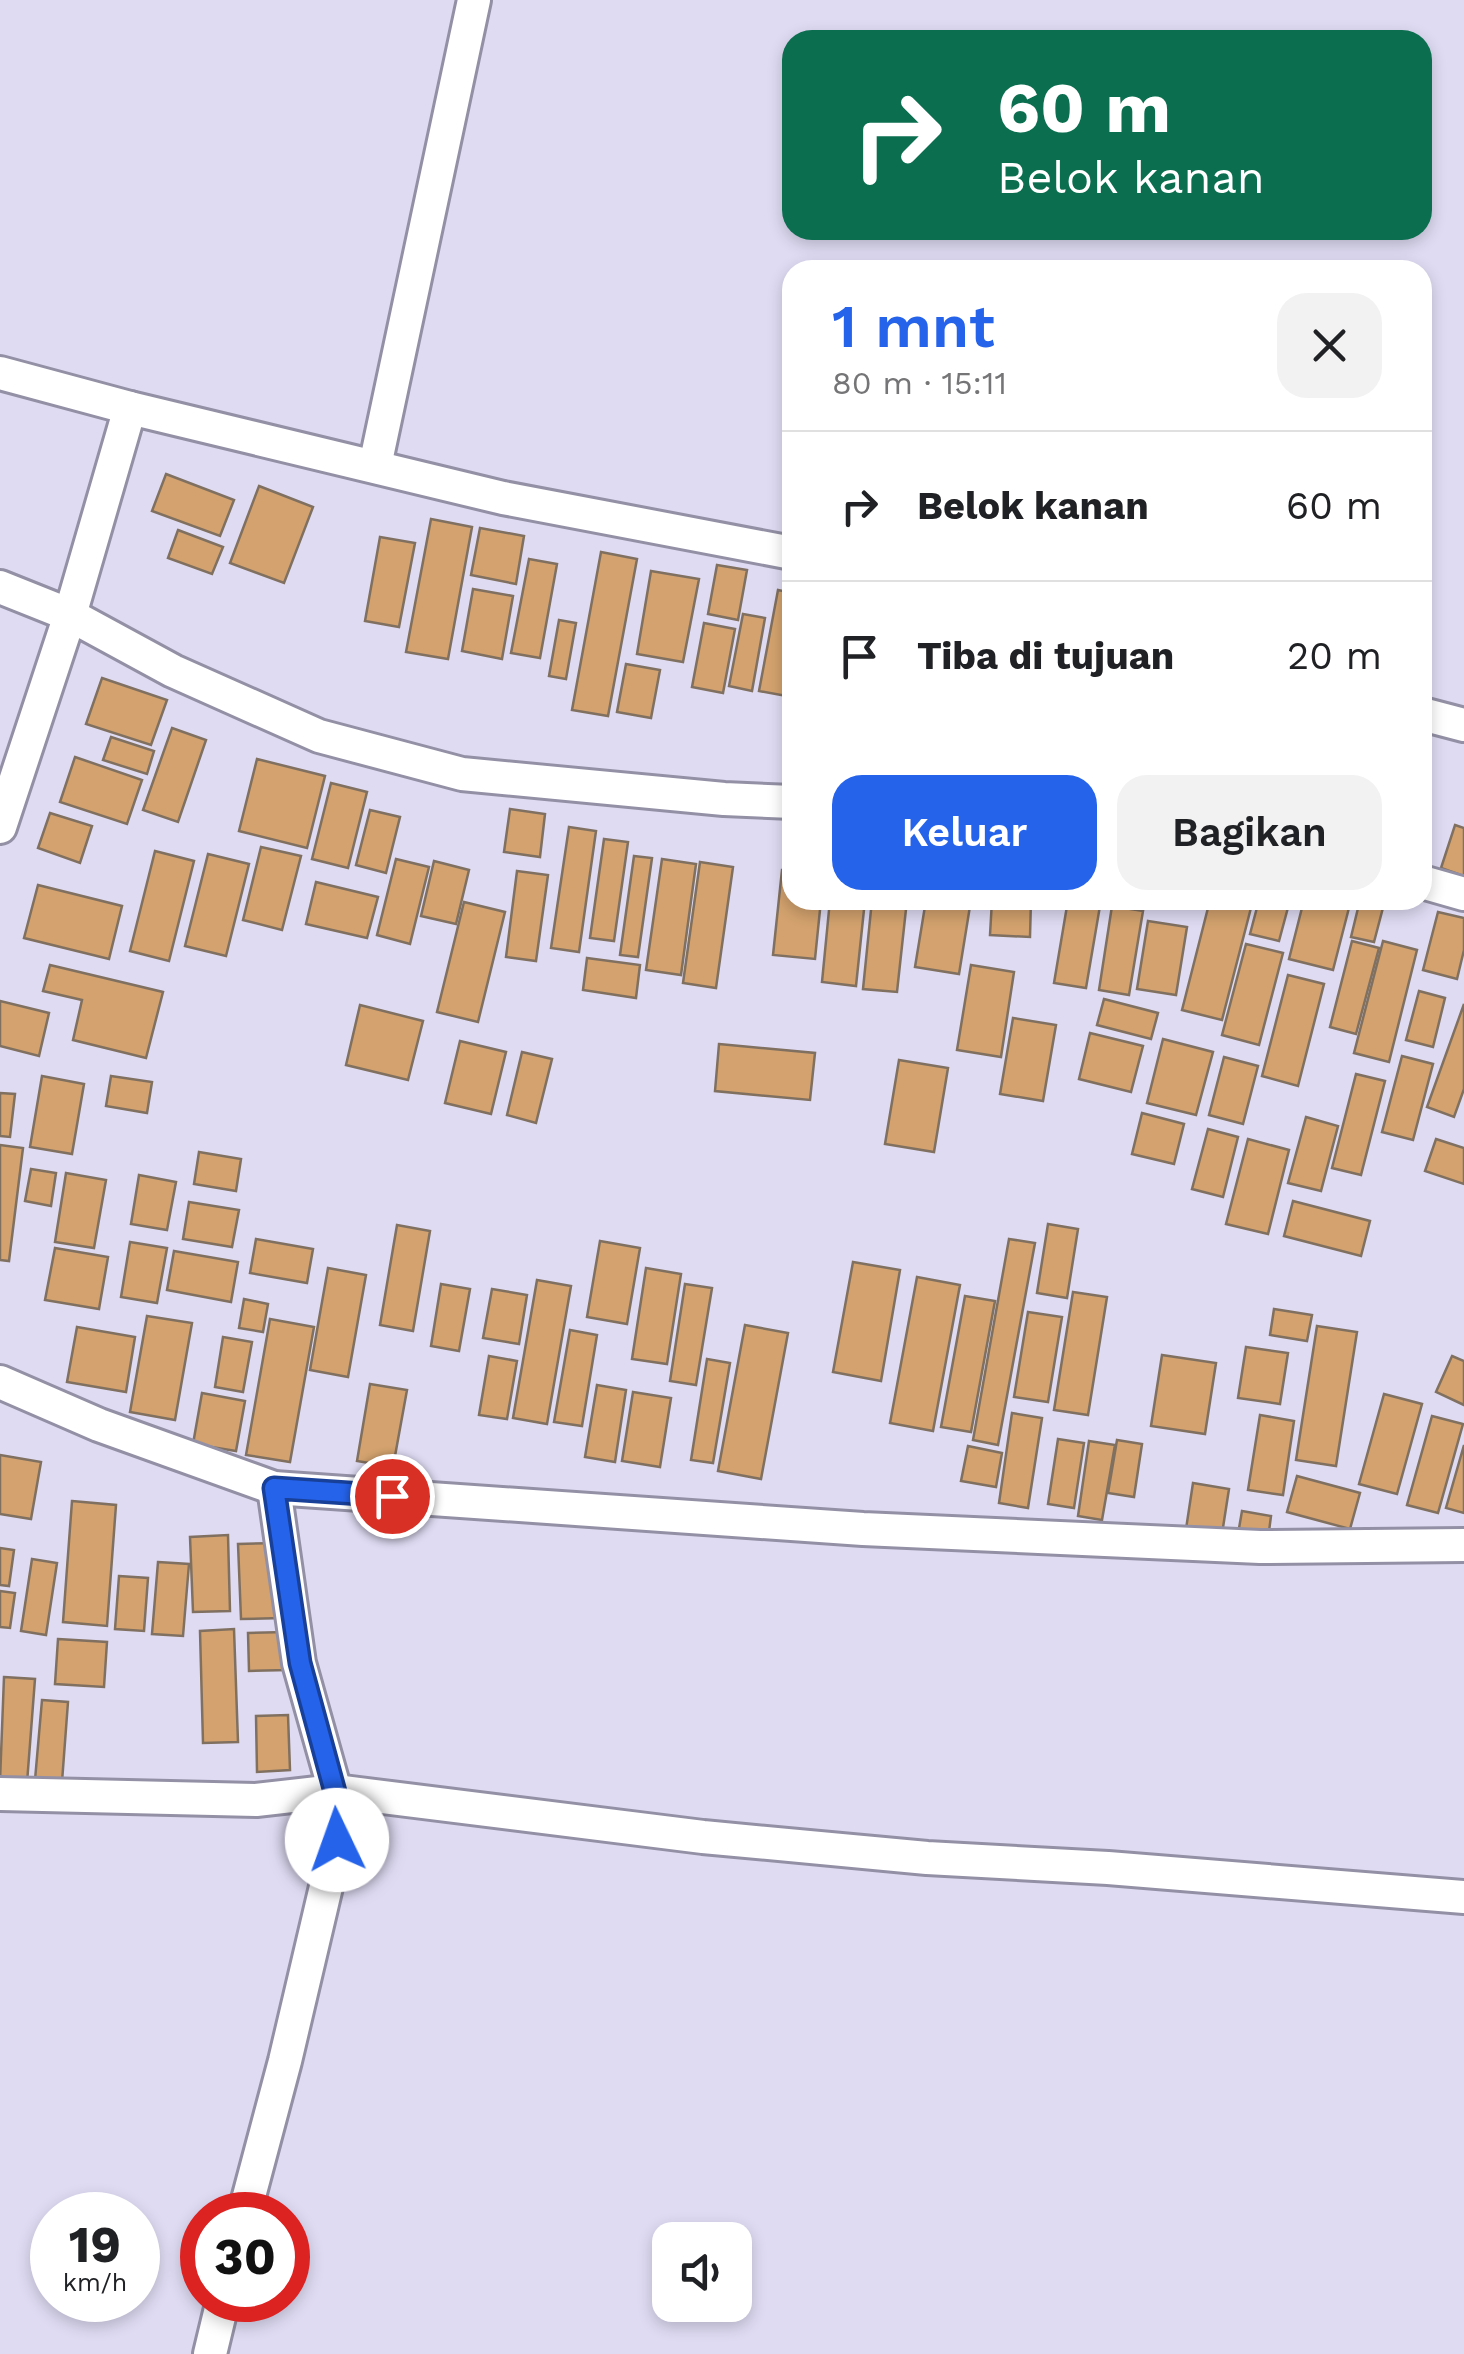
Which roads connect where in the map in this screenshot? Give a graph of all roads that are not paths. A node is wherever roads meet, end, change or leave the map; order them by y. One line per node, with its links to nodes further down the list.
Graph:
1 (474, 0): 4 (street)
2 (0, 373): 3 (street)
3 (130, 408): 4 (street); 7 (street)
4 (376, 466): 5 (street)
5 (782, 551)
6 (0, 587): 7 (street)
7 (70, 615): 10 (street); 11 (street)
8 (1432, 717): 9 (street)
9 (1464, 725)
10 (782, 802)
11 (0, 827)
12 (1432, 885): 13 (street)
13 (1464, 894)
14 (0, 1382): 15 (street)
15 (274, 1488): 16 (street); 17 (street)
16 (1464, 1545)
17 (335, 1792): 18 (street); 19 (street); 20 (street)
18 (0, 1794)
19 (1464, 1897)
20 (250, 2192)
21 (218, 2322): 22 (street)
22 (210, 2354)

